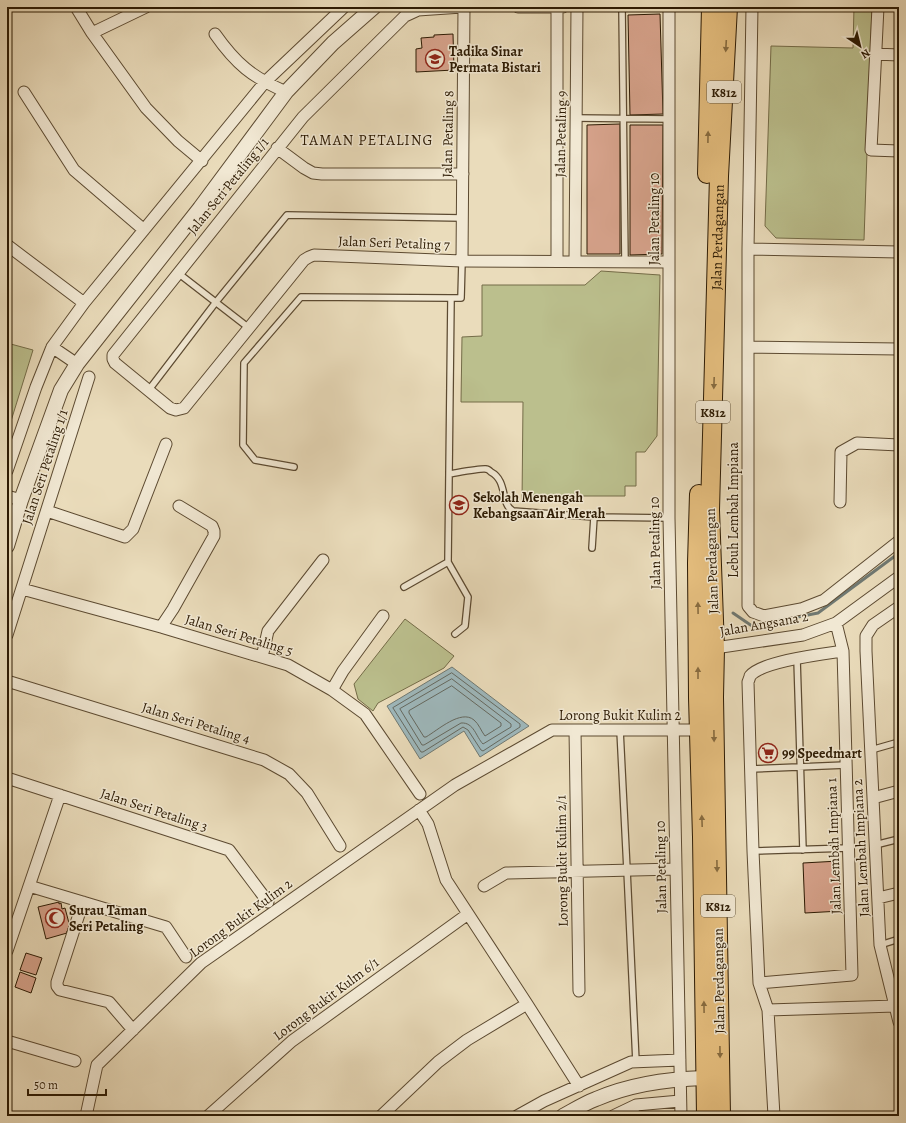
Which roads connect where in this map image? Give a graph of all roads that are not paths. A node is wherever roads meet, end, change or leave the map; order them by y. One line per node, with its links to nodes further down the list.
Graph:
1 (76, 7): 16 (street)
2 (146, 7): 16 (street)
3 (344, 7): 20 (street)
4 (374, 7): 22 (street)
5 (463, 7): 26 (street, Jalan Seri Petaling 1/1); 29 (street, Jalan Petaling 8)
6 (518, 7): 7 (street)
7 (557, 7): 8 (street); 37 (street)
8 (563, 7)
9 (577, 7): 23 (street, Jalan Petaling 9)
10 (622, 7): 24 (lane)
11 (668, 7): 25 (street, Jalan Petaling 10)
12 (711, 7): 87 (main road, Jalan Perdagangan / K812, one-way to 12)
13 (728, 7): 78 (main road, Jalan Perdagangan / K812, one-way to 78)
14 (752, 7): 33 (street, Lebuh Lembah Impiana)
15 (878, 7): 18 (street)
16 (92, 33): 28 (street)
17 (215, 34): 20 (street)
18 (876, 54): 19 (street); 27 (street)
19 (899, 55)
20 (265, 82): 22 (street); 28 (street)
21 (24, 92): 31 (street)
22 (286, 92): 48 (street)
23 (576, 118): 24 (lane); 36 (street, Jalan Petaling 9)
24 (623, 118): 25 (lane); 38 (lane)
25 (668, 119): 39 (street, Jalan Petaling 10)
26 (277, 148): 29 (street); 40 (street, Jalan Seri Petaling 1/1)
27 (899, 151)
28 (202, 160): 31 (street)
29 (463, 174): 30 (street, Jalan Petaling 8)
30 (462, 218): 35 (street, Jalan Petaling 8); 42 (lane)
31 (144, 230): 43 (street)
32 (7, 245): 43 (street)
33 (748, 249): 34 (street); 46 (street, Lebuh Lembah Impiana)
34 (899, 252)
35 (462, 261): 37 (street, Jalan Seri Petaling 7); 41 (lane); 44 (street, Jalan Seri Petaling 7)
36 (575, 261): 37 (street, Jalan Seri Petaling 7); 38 (street, Jalan Seri Petaling 7)
37 (557, 262)
38 (625, 262): 39 (street, Jalan Seri Petaling 7)
39 (669, 262): 63 (street, Jalan Petaling 10)
40 (178, 273): 42 (lane); 50 (street, Jalan Seri Petaling 1/1)
41 (451, 298): 54 (lane); 56 (lane)
42 (216, 302): 44 (lane); 50 (lane)
43 (84, 303): 45 (street)
44 (249, 328): 51 (street, Jalan Seri Petaling 7)
45 (52, 347): 48 (street); 55 (street)
46 (748, 347): 47 (street); 64 (street, Lebuh Lembah Impiana)
47 (899, 349)
48 (77, 364): 58 (street)
49 (89, 376): 61 (street, Jalan Seri Petaling 1/1)
50 (148, 391): 51 (street, Jalan Seri Petaling 1/1)
51 (188, 404)
52 (166, 444): 61 (street)
53 (899, 445): 59 (street)
54 (294, 467)
55 (7, 471)
56 (449, 474): 62 (lane); 68 (lane)
57 (7, 496): 58 (street)
58 (21, 500): 65 (street)
59 (840, 502)
60 (179, 506): 75 (street)
61 (47, 511): 71 (street, Jalan Seri Petaling 1/1)
62 (594, 517): 63 (lane); 66 (lane)
63 (669, 518): 86 (street, Jalan Petaling 10)
64 (899, 541)
65 (7, 546)
66 (592, 548)
67 (323, 560): 80 (street)
68 (448, 562): 70 (lane); 76 (lane)
69 (899, 577): 74 (street, Jalan Angsana 2)
70 (404, 586)
71 (22, 589): 75 (street, Jalan Seri Petaling 5); 77 (street, Jalan Seri Petaling 1/1)
72 (899, 607): 89 (street, Jalan Lembah Impiana 2)
73 (383, 616): 83 (street)
74 (836, 623): 78 (street, Jalan Angsana 2); 79 (street, Jalan Lembah Impiana 1)
75 (161, 627): 80 (street, Jalan Seri Petaling 5)
76 (455, 634)
77 (7, 635)
78 (715, 648): 143 (main road, Jalan Perdagangan / K812, one-way to 143)
79 (843, 651): 81 (street); 90 (street, Jalan Lembah Impiana 1)
80 (262, 657): 83 (street, Jalan Seri Petaling 5)
81 (797, 659): 91 (lane); 92 (street)
82 (7, 681): 101 (street, Jalan Seri Petaling 4)
83 (332, 690): 95 (street, Jalan Seri Petaling 5)
84 (575, 730): 85 (street, Lorong Bukit Kulim 2); 98 (street, Lorong Bukit Kulim 2); 107 (street, Lorong Bukit Kulim 2/1)
85 (620, 730): 86 (street, Lorong Bukit Kulim 2); 106 (lane)
86 (673, 730): 87 (street, Lorong Bukit Kulim 2); 105 (street, Jalan Petaling 10)
87 (699, 730): 130 (main road, Jalan Perdagangan / K812, one-way to 87)
88 (899, 742): 89 (lane)
89 (871, 750): 97 (street, Jalan Lembah Impiana 2)
90 (846, 766): 91 (lane); 102 (street, Jalan Lembah Impiana 1)
91 (801, 768): 92 (lane); 103 (lane)
92 (750, 770): 104 (street)
93 (7, 778): 96 (street, Jalan Seri Petaling 3)
94 (899, 791): 97 (street)
95 (420, 794)
96 (60, 795): 108 (street); 113 (street, Jalan Seri Petaling 3)
97 (873, 798): 100 (street, Jalan Lembah Impiana 2)
98 (420, 810): 114 (street); 125 (street, Lorong Bukit Kulim 2)
99 (899, 839): 100 (lane)
100 (875, 845): 111 (street, Jalan Lembah Impiana 2)
101 (340, 846)
102 (849, 848): 103 (lane); 119 (street, Jalan Lembah Impiana 1)
103 (803, 850): 104 (lane)
104 (753, 851): 119 (street)
105 (676, 869): 106 (street); 127 (street, Jalan Petaling 10)
106 (627, 870): 107 (street); 129 (lane)
107 (577, 871): 109 (street); 120 (street, Lorong Bukit Kulim 2/1)
108 (29, 886): 112 (street); 117 (street)
109 (484, 886)
110 (899, 893): 111 (street)
111 (878, 898): 116 (street, Jalan Lembah Impiana 2)
112 (83, 902): 118 (street); 125 (street)
113 (268, 902)
114 (468, 914): 121 (street); 136 (street, Lorong Bukit Kulm 6/1)
115 (899, 939): 116 (lane)
116 (880, 945): 122 (street, Jalan Lembah Impiana 2)
117 (7, 951)
118 (186, 957)
119 (759, 983): 123 (street)
120 (579, 992)
121 (527, 1004): 132 (street); 137 (street)
122 (897, 1005): 123 (street); 124 (street, Jalan Lembah Impiana 2)
123 (768, 1010): 144 (street)
124 (899, 1022)
125 (133, 1030): 135 (street, Lorong Bukit Kulim 2)
126 (7, 1041): 128 (street)
127 (680, 1060): 129 (street); 131 (street, Jalan Petaling 10)
128 (75, 1061)
129 (636, 1062): 132 (street)
130 (704, 1078): 131 (street); 142 (main road, Jalan Perdagangan / K812)
131 (680, 1079): 133 (street, Jalan Petaling 10); 139 (street)
132 (579, 1086): 138 (street)
133 (680, 1101): 134 (street); 141 (street, Jalan Petaling 10)
134 (636, 1110): 140 (street)
135 (86, 1116)
136 (208, 1116)
137 (381, 1116)
138 (517, 1116)
139 (563, 1116)
140 (613, 1116)
141 (681, 1116)
142 (706, 1116)
143 (721, 1116)
144 (774, 1116)

